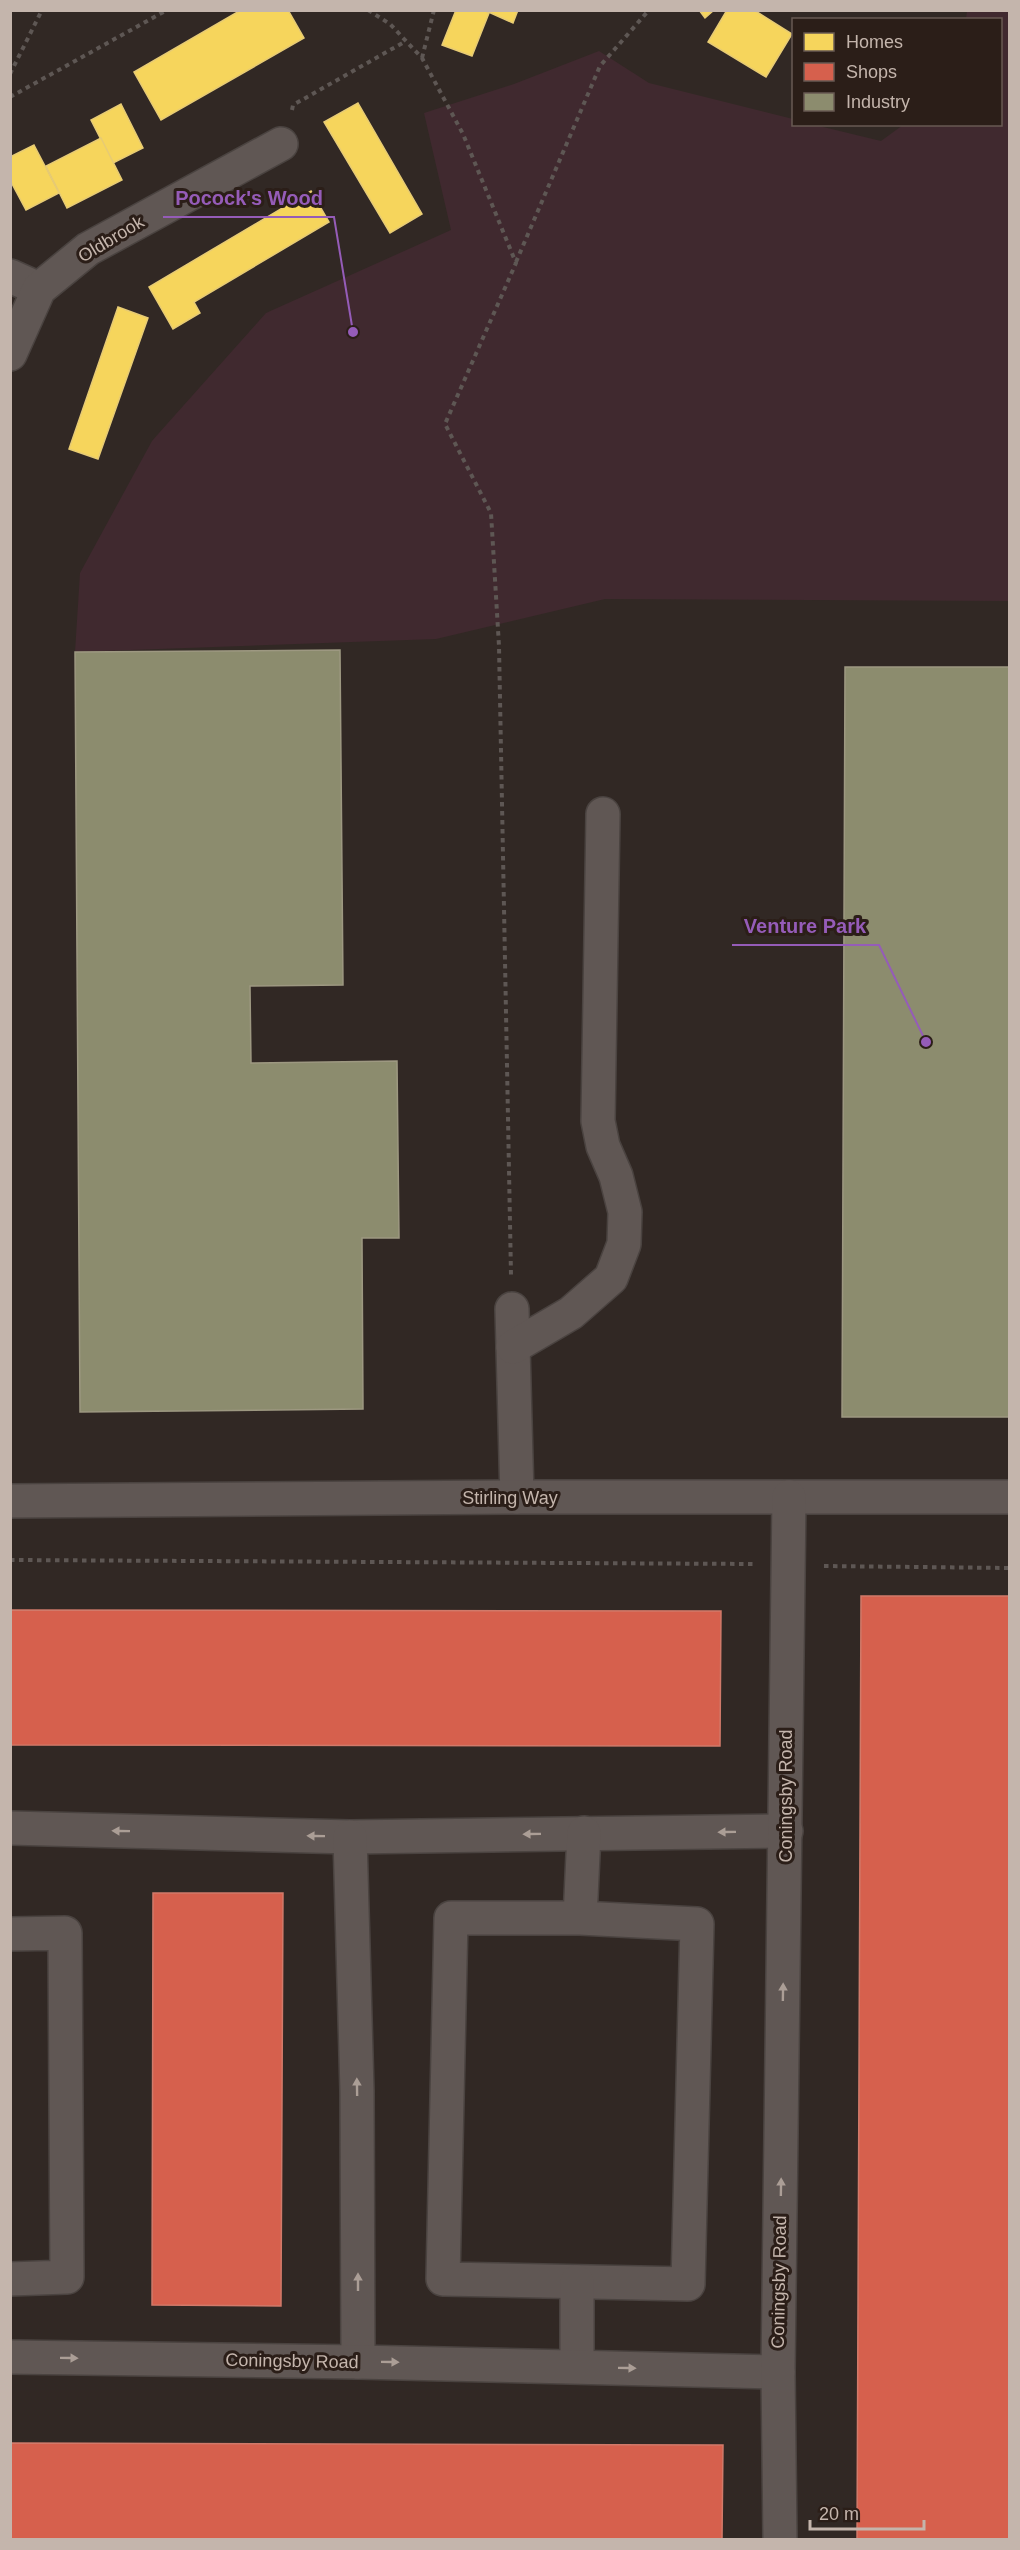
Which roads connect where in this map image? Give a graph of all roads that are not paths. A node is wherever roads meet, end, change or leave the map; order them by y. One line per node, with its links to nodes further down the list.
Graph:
1 (281, 144): 2 (street, Oldbrook)
2 (25, 282): 3 (street, Oldbrook)
3 (10, 354)
4 (603, 814): 6 (street)
5 (512, 1309): 6 (street)
6 (513, 1347): 7 (street)
7 (517, 1497): 8 (street, Stirling Way); 10 (street, Stirling Way)
8 (789, 1497): 9 (street, Stirling Way); 12 (street, Coningsby Road)
9 (1010, 1497)
10 (10, 1501)
11 (10, 1828): 14 (street, one-way to 11)
12 (786, 1831): 13 (street, one-way to 13); 22 (street, Coningsby Road, one-way to 12)
13 (584, 1833): 14 (street, one-way to 14); 15 (street)
14 (350, 1837): 20 (street, one-way to 14)
15 (580, 1918): 18 (street); 18 (street)
16 (10, 1934): 17 (street)
17 (10, 2279)
18 (577, 2282): 21 (street)
19 (10, 2357): 20 (street, Coningsby Road, one-way to 20)
20 (358, 2362): 21 (street, Coningsby Road, one-way to 21)
21 (577, 2367): 22 (street, Coningsby Road, one-way to 22)
22 (778, 2372): 23 (street)
23 (780, 2540)

